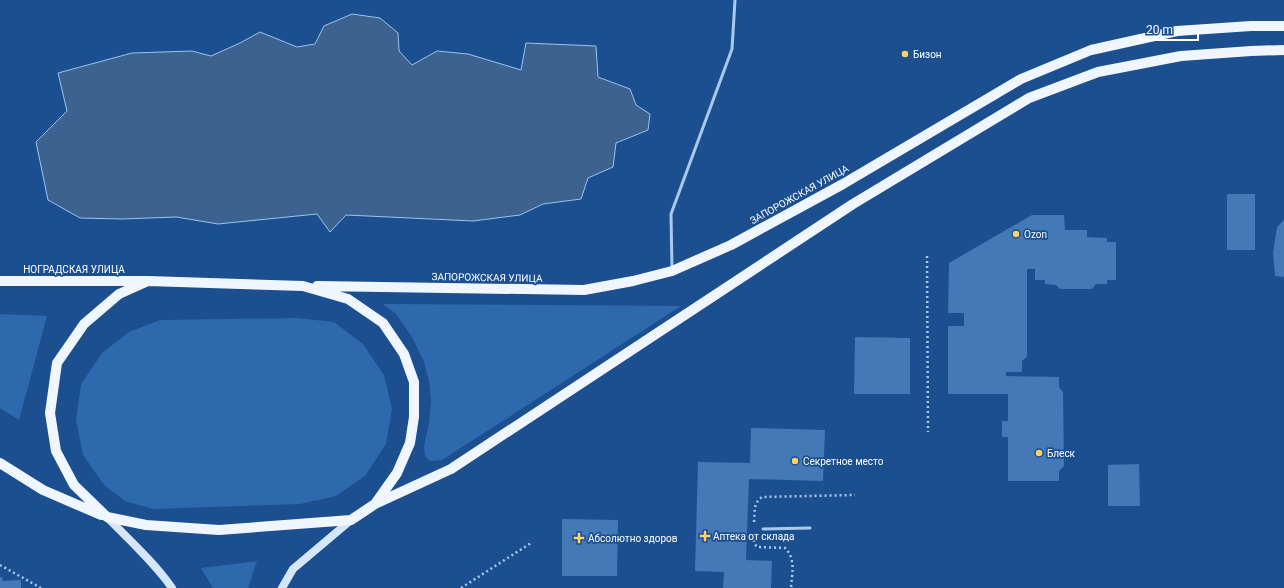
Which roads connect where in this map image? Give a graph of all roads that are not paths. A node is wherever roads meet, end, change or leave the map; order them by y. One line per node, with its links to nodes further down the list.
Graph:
1 (735, 0): 4 (lane)
2 (1284, 26): 4 (main road, ЗАПОРОЖСКАЯ УЛИЦА)
3 (1284, 50): 9 (main road)
4 (672, 271): 7 (main road, ЗАПОРОЖСКАЯ УЛИЦА)
5 (0, 280): 6 (main road, НОГРАДСКАЯ УЛИЦА)
6 (148, 281): 7 (main road, НОГРАДСКАЯ УЛИЦА); 10 (main road)
7 (303, 286): 9 (main road)
8 (0, 463): 10 (main road)
9 (375, 504): 11 (main road)
10 (107, 518): 11 (main road); 14 (main road)
11 (351, 520): 15 (main road)
12 (810, 528): 13 (lane)
13 (762, 530)
14 (172, 588)
15 (282, 588)

